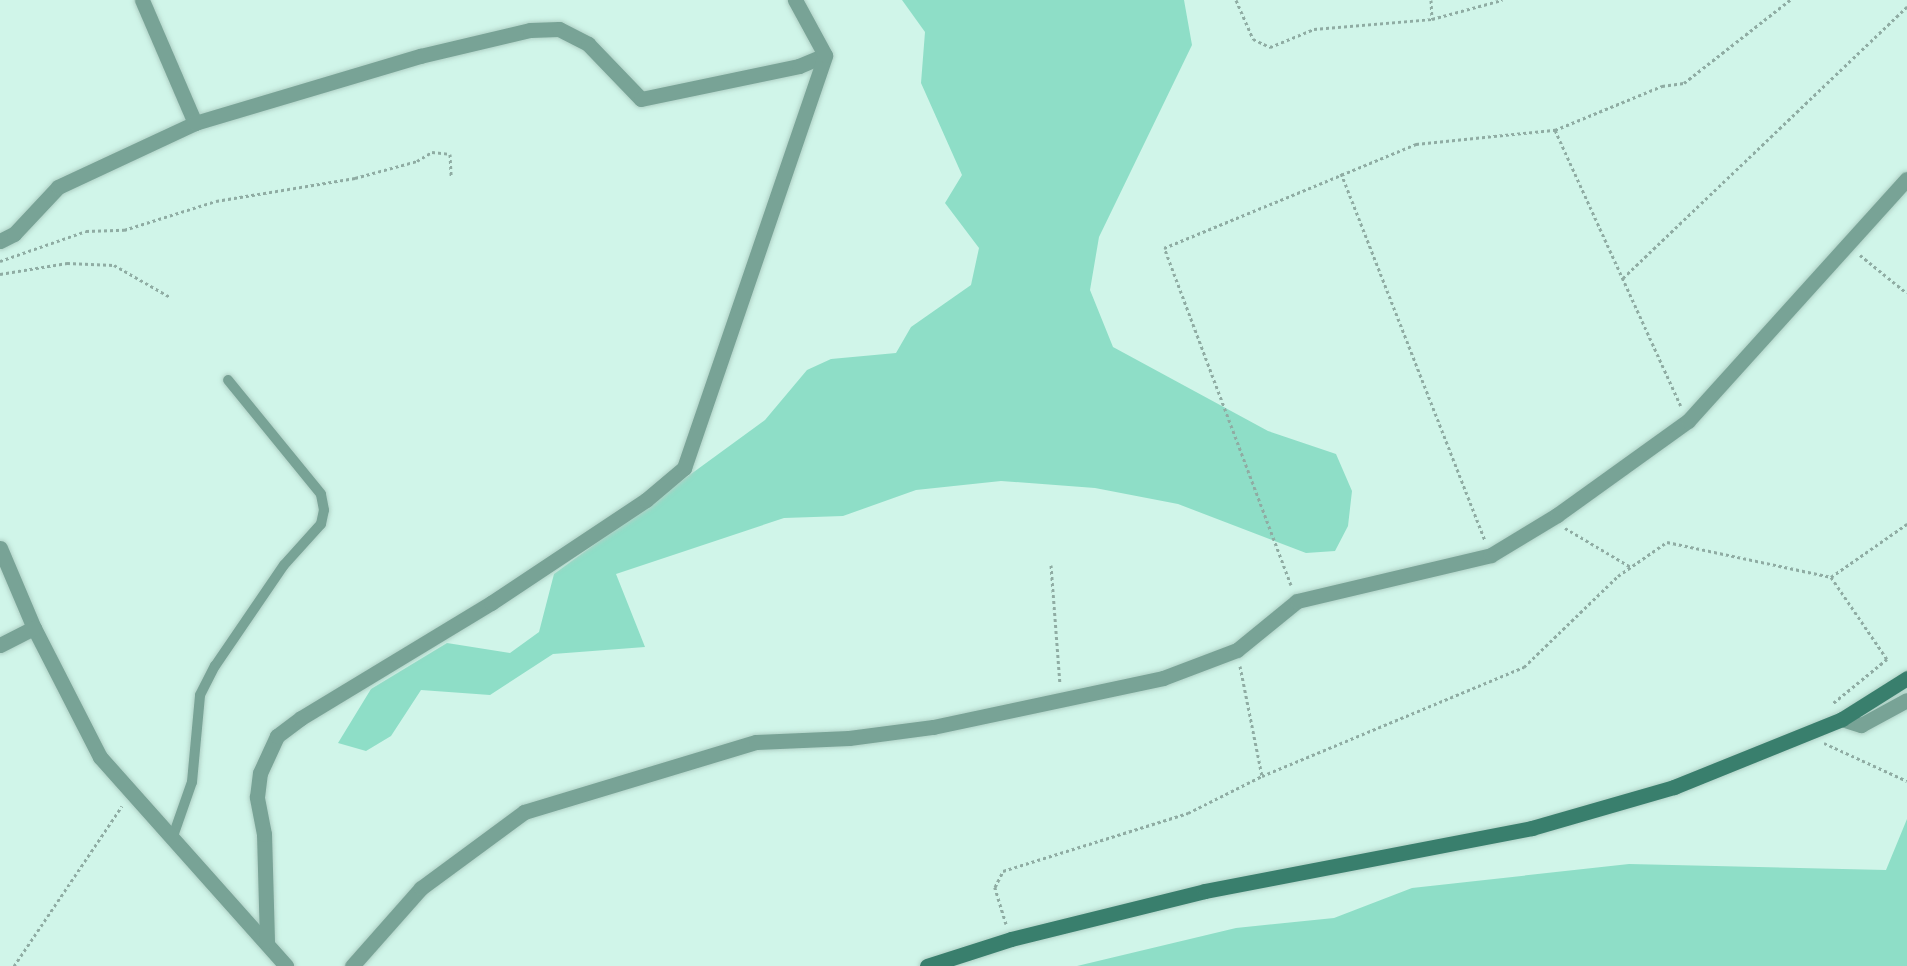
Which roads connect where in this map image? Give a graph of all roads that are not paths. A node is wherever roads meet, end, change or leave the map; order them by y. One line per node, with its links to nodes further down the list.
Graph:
1 (142, 0): 4 (street)
2 (795, 0): 3 (street)
3 (825, 55): 4 (street); 15 (street)
4 (195, 123): 6 (street)
5 (1907, 179): 17 (street)
6 (0, 241)
7 (228, 380): 14 (lane)
8 (0, 548): 9 (street)
9 (34, 628): 10 (street); 14 (street)
10 (0, 645)
11 (1907, 678): 13 (street)
12 (1907, 700): 13 (street)
13 (1842, 719): 18 (street)
14 (172, 839): 15 (street)
15 (267, 941): 16 (street)
16 (286, 966)
17 (352, 966)
18 (927, 966)

